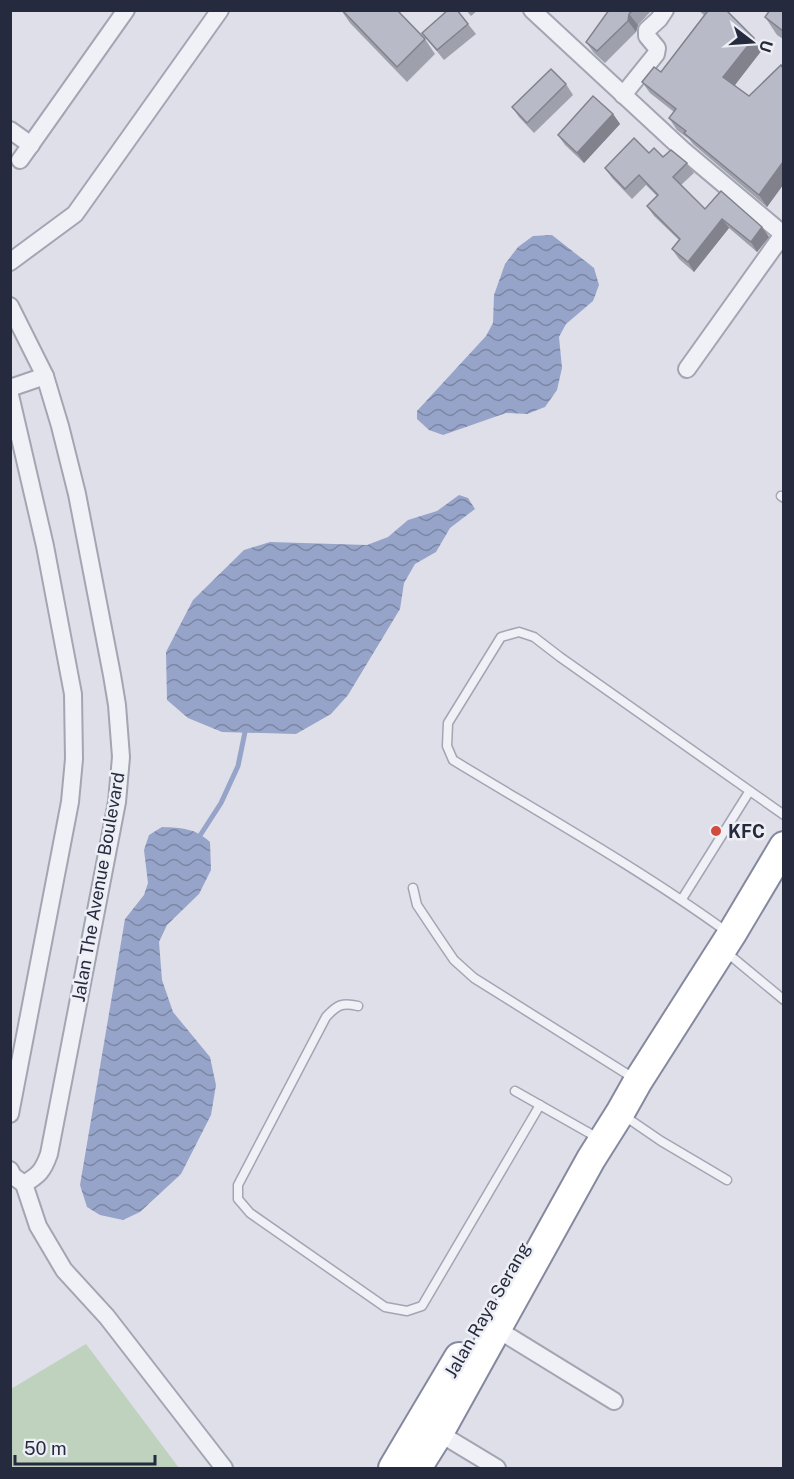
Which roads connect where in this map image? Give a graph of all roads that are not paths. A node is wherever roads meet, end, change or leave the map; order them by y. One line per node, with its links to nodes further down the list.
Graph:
1 (126, 10): 7 (street)
2 (220, 10): 10 (street)
3 (532, 10): 5 (street)
4 (665, 10): 5 (street)
5 (623, 95): 9 (street)
6 (10, 130): 7 (street)
7 (31, 145): 8 (street)
8 (21, 160)
9 (783, 234): 12 (street)
10 (10, 262)
11 (10, 306): 13 (street, Jalan The Avenue Boulevard)
12 (687, 369)
13 (45, 376): 14 (street); 32 (street, Jalan The Avenue Boulevard)
14 (10, 388)
15 (10, 395): 28 (street)
16 (749, 792): 17 (lane); 20 (lane); 20 (lane)
17 (783, 815)
18 (783, 846): 21 (highway, Jalan Raya Serang)
19 (413, 888): 24 (lane)
20 (682, 899): 21 (lane)
21 (727, 942): 22 (lane); 24 (highway, Jalan Raya Serang)
22 (783, 1000)
23 (358, 1006): 26 (lane)
24 (638, 1081): 27 (highway, Jalan Raya Serang)
25 (514, 1091): 26 (lane)
26 (540, 1105): 29 (lane)
27 (620, 1113): 29 (highway, Jalan Raya Serang); 31 (lane)
28 (10, 1114)
29 (597, 1150): 33 (highway, Jalan Raya Serang); 37 (highway, Jalan Raya Serang)
30 (10, 1170): 32 (street)
31 (727, 1180)
32 (24, 1184): 36 (street)
33 (497, 1329): 34 (street); 35 (highway, Jalan Raya Serang)
34 (614, 1401)
35 (439, 1433): 38 (highway, Jalan Raya Serang); 39 (street)
36 (224, 1468)
37 (393, 1468)
38 (417, 1468)
39 (497, 1468)

